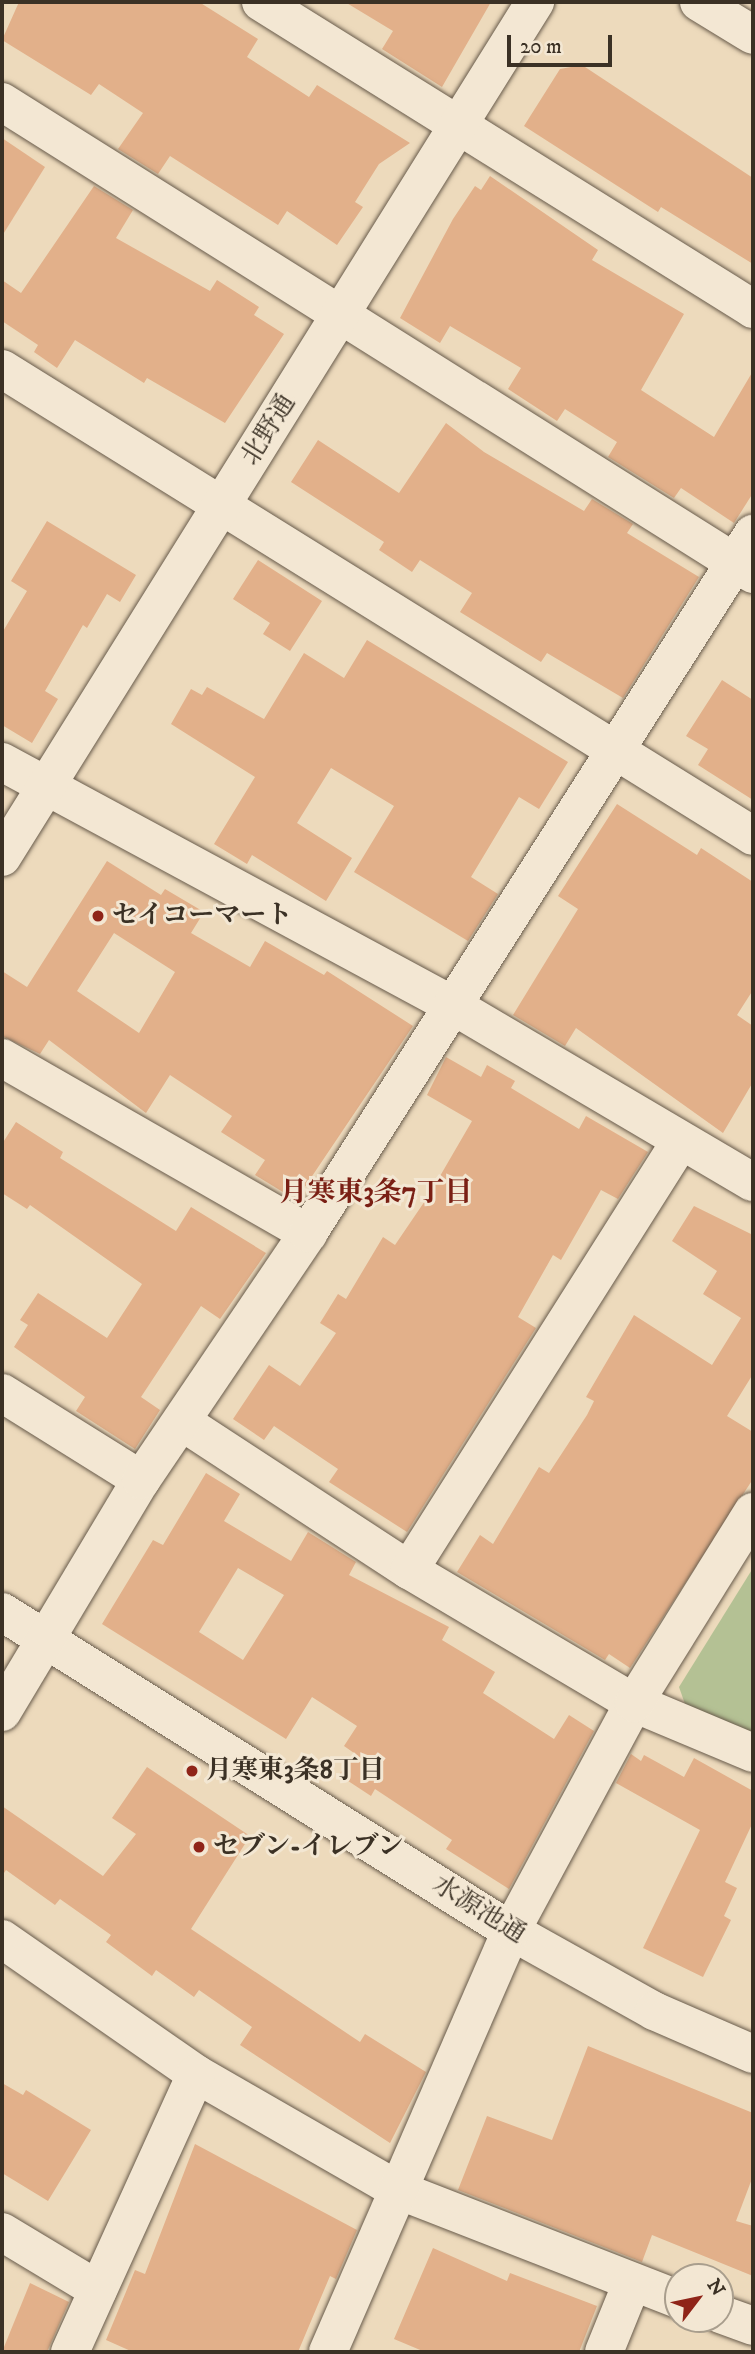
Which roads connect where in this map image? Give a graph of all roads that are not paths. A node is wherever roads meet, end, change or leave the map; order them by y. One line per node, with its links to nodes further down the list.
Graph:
1 (261, 2): 6 (street)
2 (535, 2): 6 (street, 北野通)
3 (699, 2): 4 (street)
4 (753, 35)
5 (2, 102): 8 (street)
6 (456, 125): 7 (street); 8 (street, 北野通)
7 (753, 309)
8 (338, 318): 10 (street, 北野通); 11 (street)
9 (2, 369): 10 (street)
10 (221, 506): 12 (street); 14 (street, 北野通)
11 (747, 557): 12 (street)
12 (617, 749): 15 (street); 17 (street)
13 (2, 762): 14 (street)
14 (44, 787): 16 (street, 北野通); 17 (street)
15 (753, 836)
16 (2, 857)
17 (452, 1005): 19 (street); 21 (street)
18 (2, 1058): 21 (street)
19 (680, 1142): 20 (street); 26 (street)
20 (753, 1182)
21 (308, 1233): 23 (street)
22 (2, 1393): 24 (street)
23 (184, 1423): 24 (street); 26 (street)
24 (142, 1480): 28 (street)
25 (753, 1512): 29 (street)
26 (409, 1570): 29 (street)
27 (2, 1612): 28 (street, 水源池通)
28 (46, 1640): 30 (street); 32 (street, 水源池通)
29 (634, 1703): 31 (street); 32 (street)
30 (2, 1712)
31 (753, 1753)
32 (511, 1931): 34 (street, 水源池通); 36 (street)
33 (2, 1939): 35 (street)
34 (753, 2054)
35 (196, 2074): 36 (street); 39 (street)
36 (398, 2190): 38 (street); 44 (street)
37 (2, 2232): 39 (street)
38 (632, 2283): 40 (street); 45 (street)
39 (98, 2290): 43 (street)
40 (664, 2294)
41 (734, 2319): 42 (street)
42 (753, 2326)
43 (70, 2352)
44 (328, 2352)
45 (604, 2352)

